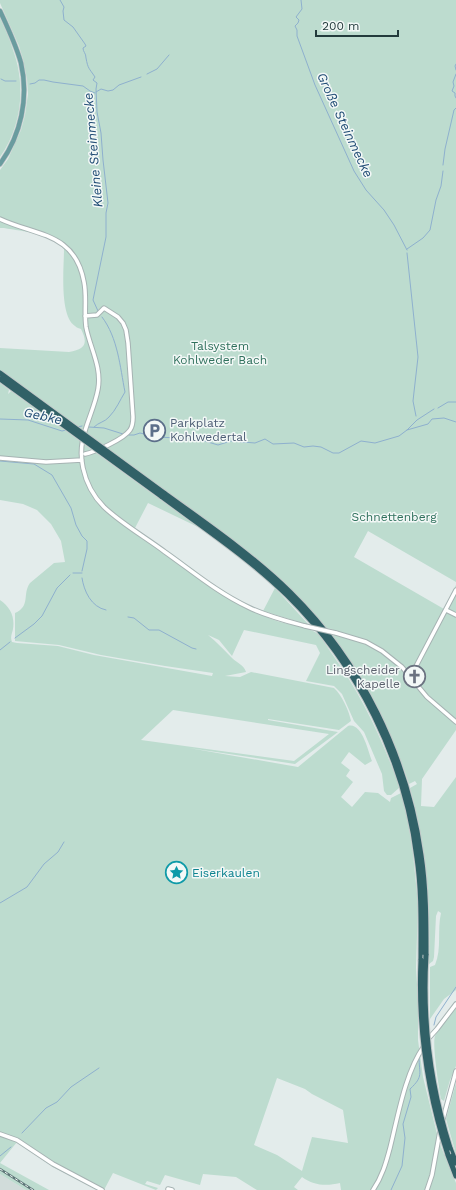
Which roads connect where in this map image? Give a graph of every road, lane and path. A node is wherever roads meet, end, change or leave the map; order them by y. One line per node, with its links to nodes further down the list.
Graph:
1 (0, 11): 2 (main road)
2 (0, 164)
3 (0, 219): 4 (street)
4 (85, 316): 7 (street); 9 (street)
5 (0, 373): 10 (highway, bridge)
6 (0, 378): 10 (highway, bridge)
7 (85, 454)
8 (0, 458): 9 (street)
9 (82, 460): 14 (street, bridge)
10 (163, 494): 19 (highway, bridge); 20 (highway, bridge)
11 (456, 590): 12 (street)
12 (446, 610): 13 (street); 14 (street)
13 (456, 615)
14 (409, 676): 15 (street)
15 (456, 722)
16 (456, 1004): 22 (street)
17 (456, 1071): 23 (street)
18 (0, 1134): 21 (street)
19 (456, 1163)
20 (456, 1176)
21 (102, 1190)
22 (373, 1190)
23 (427, 1190)

